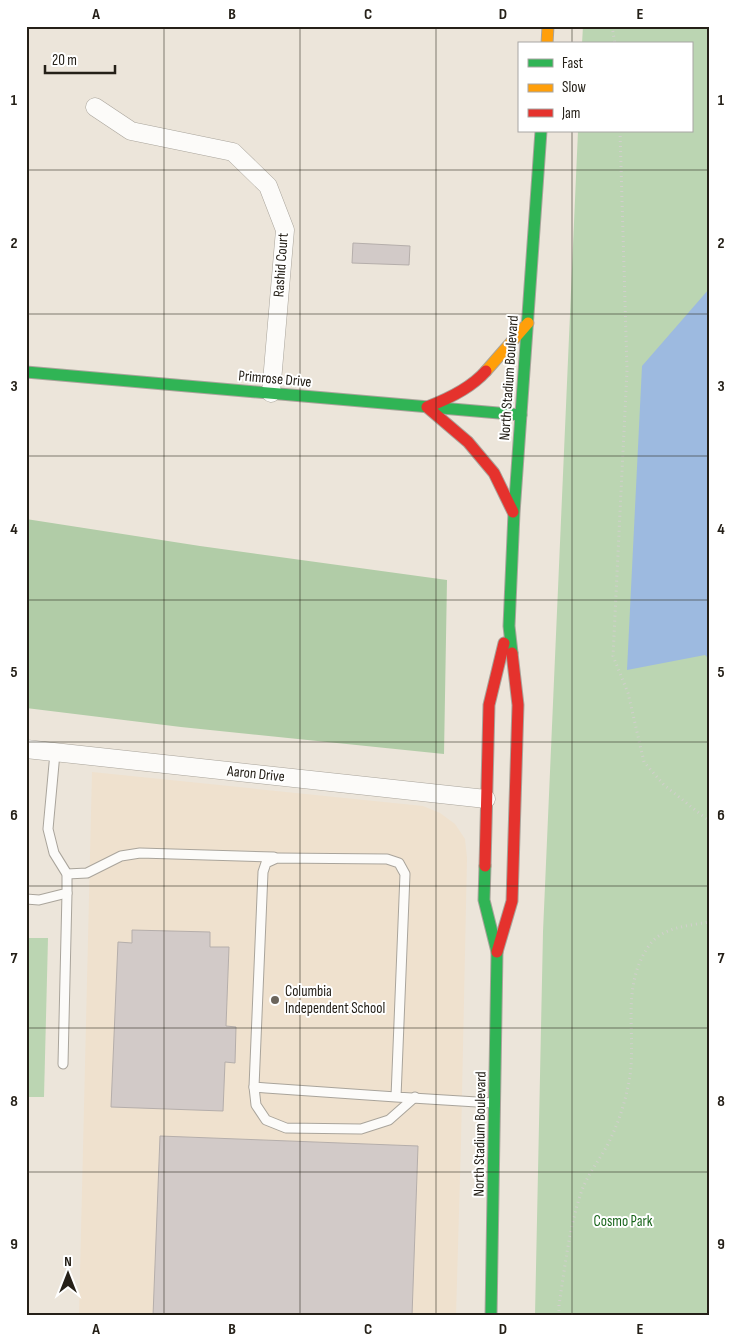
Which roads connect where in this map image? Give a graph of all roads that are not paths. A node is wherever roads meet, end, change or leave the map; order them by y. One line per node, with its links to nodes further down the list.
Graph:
1 (548, 26): 2 (main road)
2 (547, 42)
3 (95, 107): 7 (street, Rashid Court)
4 (541, 132): 5 (main road, North Stadium Boulevard)
5 (528, 323): 8 (main road); 9 (main road, North Stadium Boulevard)
6 (26, 372): 7 (main road, Primrose Drive)
7 (271, 394): 8 (main road, Primrose Drive)
8 (427, 407): 9 (main road, Primrose Drive); 10 (main road)
9 (521, 415): 10 (main road, North Stadium Boulevard)
10 (514, 513): 11 (main road, North Stadium Boulevard)
11 (508, 626): 14 (main road, North Stadium Boulevard); 19 (main road, North Stadium Boulevard)
12 (26, 750): 13 (street, Aaron Drive)
13 (56, 753): 14 (street, Aaron Drive); 16 (lane)
14 (486, 799): 19 (main road, North Stadium Boulevard)
15 (277, 858): 16 (lane); 21 (lane); 22 (lane)
16 (67, 874): 17 (lane)
17 (67, 893): 18 (lane); 20 (lane)
18 (26, 899)
19 (497, 952): 24 (main road, North Stadium Boulevard)
20 (62, 1064)
21 (254, 1087): 22 (lane); 23 (lane)
22 (396, 1096): 23 (lane)
23 (415, 1097): 24 (lane)
24 (496, 1103): 25 (main road, North Stadium Boulevard)
25 (491, 1316)

